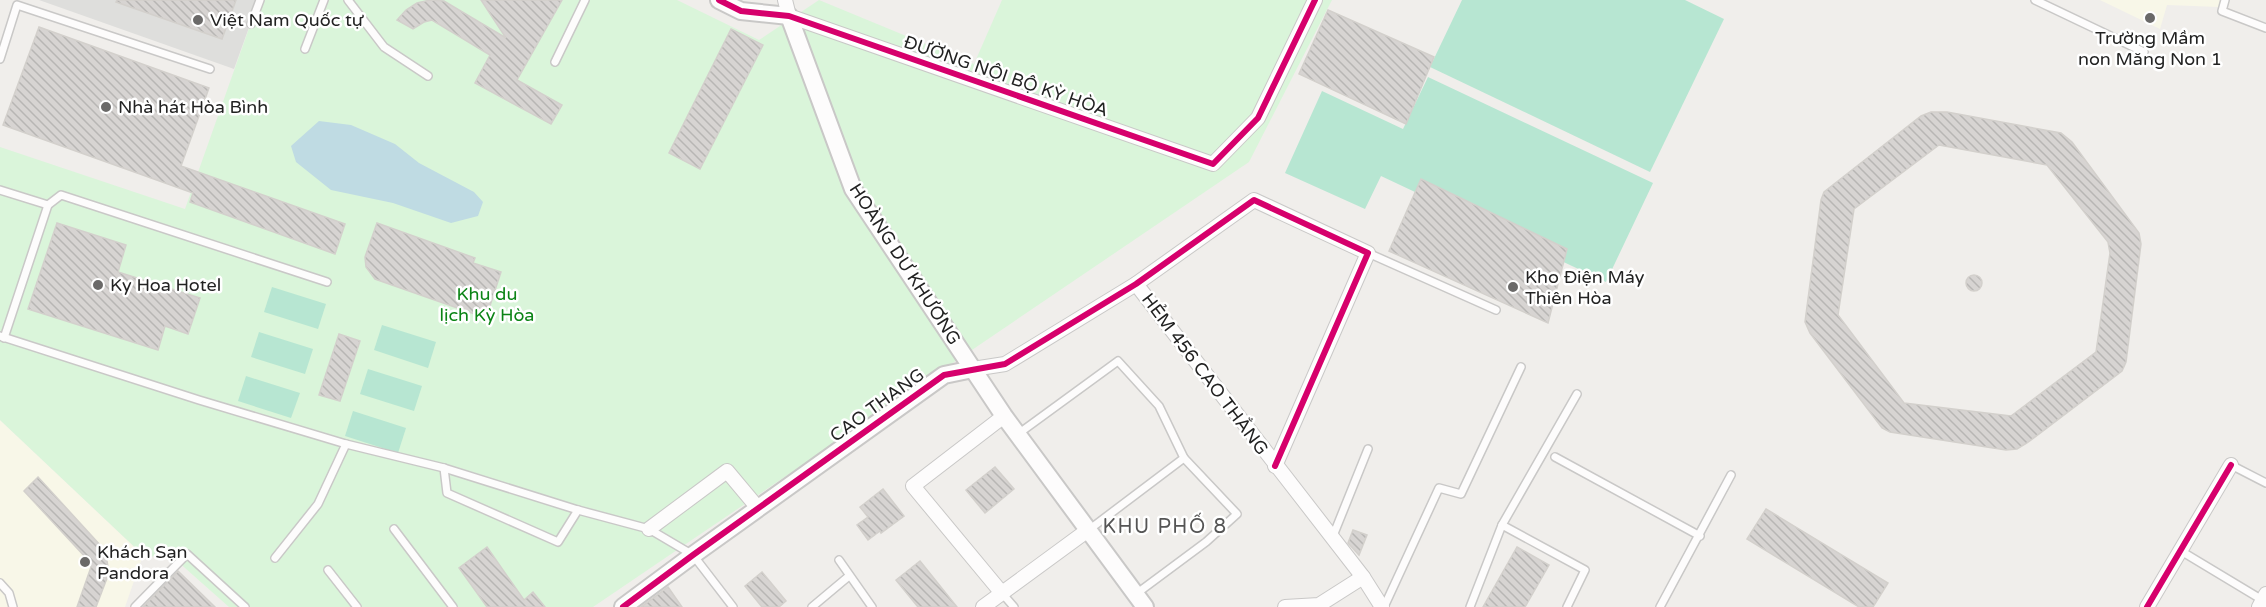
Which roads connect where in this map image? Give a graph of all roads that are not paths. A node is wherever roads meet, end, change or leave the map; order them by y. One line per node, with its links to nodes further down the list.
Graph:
1 (260, 0): 11 (lane)
2 (324, 0): 13 (lane)
3 (348, 0): 18 (lane)
4 (585, 0): 16 (lane)
5 (719, 0): 10 (street)
6 (768, 0): 10 (street)
7 (1315, 0): 10 (street, ĐƯỜNG NỘI BỘ KỲ HÒA)
8 (2035, 0): 14 (lane)
9 (2225, 0): 12 (lane)
10 (787, 8): 27 (street, HOÀNG DƯ KHƯƠNG)
11 (251, 24)
12 (2266, 28)
13 (305, 49)
14 (2144, 52)
15 (0, 59): 17 (lane)
16 (555, 62)
17 (210, 69)
18 (428, 76)
19 (0, 190): 20 (lane)
20 (48, 205): 22 (lane); 25 (lane)
21 (1368, 253): 23 (street, CAO THANG); 24 (lane); 36 (street)
22 (327, 282)
23 (1136, 284): 27 (street, CAO THANG); 36 (street, HẺM 456 CAO THẮNG)
24 (1497, 310)
25 (2, 337): 31 (lane)
26 (1521, 368): 71 (lane)
27 (973, 369): 29 (street, HOÀNG DƯ KHƯƠNG); 40 (street, CAO THANG)
28 (1577, 394): 42 (lane)
29 (1004, 416): 30 (street, HOÀNG DƯ KHƯƠNG); 56 (street)
30 (1018, 434): 34 (lane); 45 (street, HOÀNG DƯ KHƯƠNG)
31 (346, 444): 37 (lane); 50 (lane)
32 (1368, 449): 47 (lane)
33 (1555, 457): 46 (lane)
34 (1184, 458): 45 (lane); 57 (lane)
35 (2231, 465): 39 (lane); 48 (street)
36 (1275, 466): 47 (street, HẺM 456 CAO THẮNG)
37 (444, 468): 41 (lane); 41 (lane)
38 (1731, 475): 46 (lane)
39 (2266, 483)
40 (758, 508): 44 (street); 49 (street, CAO THANG)
41 (578, 510): 44 (lane)
42 (1502, 525): 72 (lane); 73 (lane)
43 (394, 529): 63 (lane)
44 (649, 529): 49 (lane)
45 (1088, 530): 56 (street); 57 (street, HOÀNG DƯ KHƯƠNG)
46 (1700, 536): 74 (lane)
47 (1332, 538): 54 (street, HẺM 456 CAO THẮNG)
48 (2181, 551): 58 (lane); 75 (street)
49 (693, 555): 64 (street, CAO THANG); 65 (lane)
50 (275, 558)
51 (839, 560): 53 (lane)
52 (328, 570): 62 (lane)
53 (849, 576): 66 (lane); 67 (lane)
54 (1362, 577): 70 (street); 71 (street, HẺM 456 CAO THẮNG)
55 (0, 583): 59 (lane)
56 (1001, 592): 68 (street); 69 (lane)
57 (1141, 600)
58 (2263, 601)
59 (13, 607)
60 (135, 607): 61 (lane)
61 (245, 607)
62 (357, 607)
63 (453, 607)
64 (623, 607)
65 (734, 607)
66 (812, 607)
67 (872, 607)
68 (983, 607)
69 (1014, 607)
70 (1285, 607)
71 (1383, 607)
72 (1470, 607)
73 (1567, 607)
74 (1660, 607)
75 (2147, 607)

